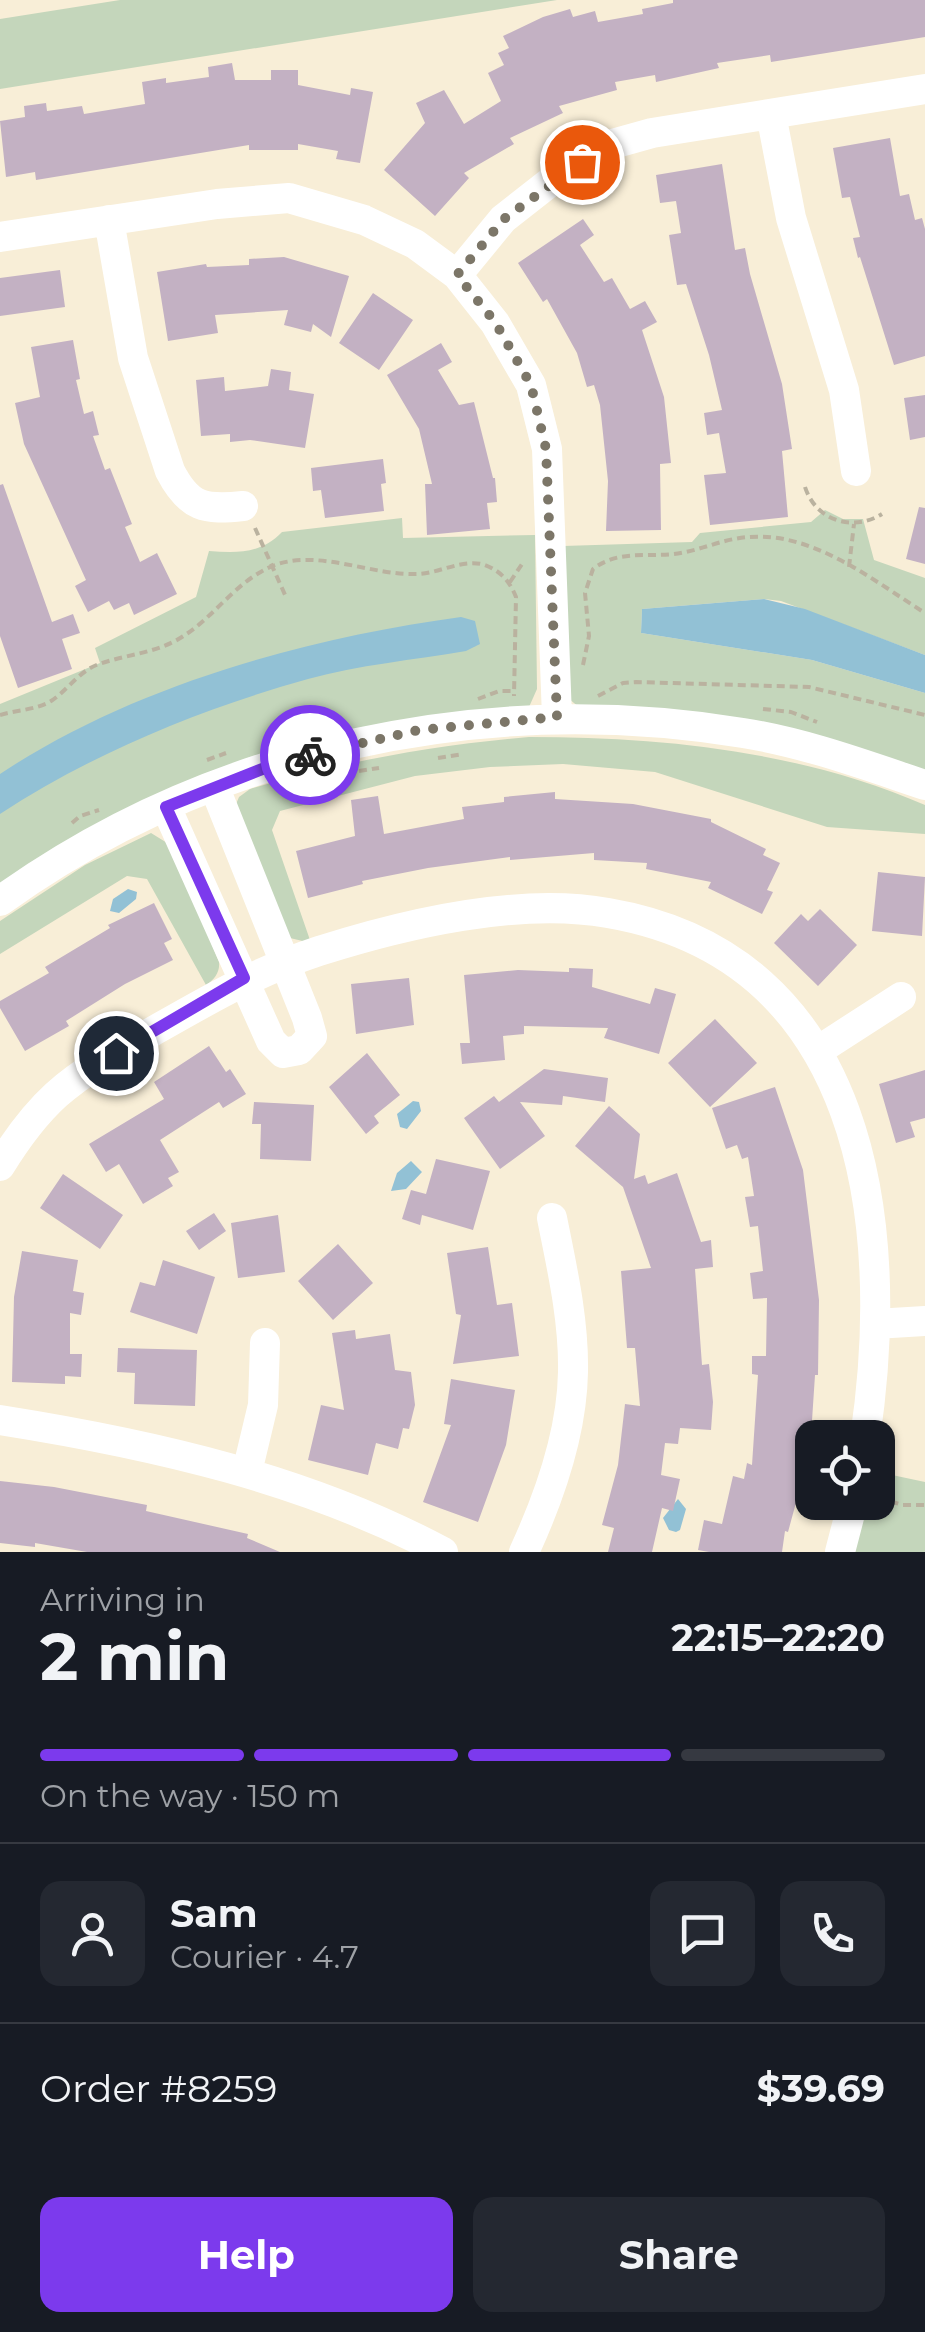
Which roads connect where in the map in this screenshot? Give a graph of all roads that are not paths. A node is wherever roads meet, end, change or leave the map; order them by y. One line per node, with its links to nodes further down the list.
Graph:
1 (925, 89): 2 (street)
2 (771, 114): 5 (street); 6 (street)
3 (109, 220): 4 (street); 5 (street); 7 (street)
4 (0, 237)
5 (457, 275): 8 (street)
6 (856, 471)
7 (243, 506)
8 (557, 717): 9 (street); 10 (street)
9 (925, 785)
10 (214, 786): 11 (street); 13 (street)
11 (166, 807): 12 (street); 14 (street)
12 (0, 901)
13 (286, 962): 14 (street); 14 (street); 16 (street)
14 (244, 978): 17 (street)
15 (901, 998): 16 (street)
16 (820, 1050): 20 (street)
17 (0, 1166)
18 (552, 1218): 27 (street)
19 (925, 1320): 20 (street)
20 (875, 1324): 23 (street)
21 (265, 1343): 24 (street)
22 (0, 1420): 24 (street)
23 (868, 1420)
24 (247, 1472): 26 (street)
25 (848, 1520): 28 (street)
26 (443, 1552)
27 (524, 1552)
28 (840, 1552)

